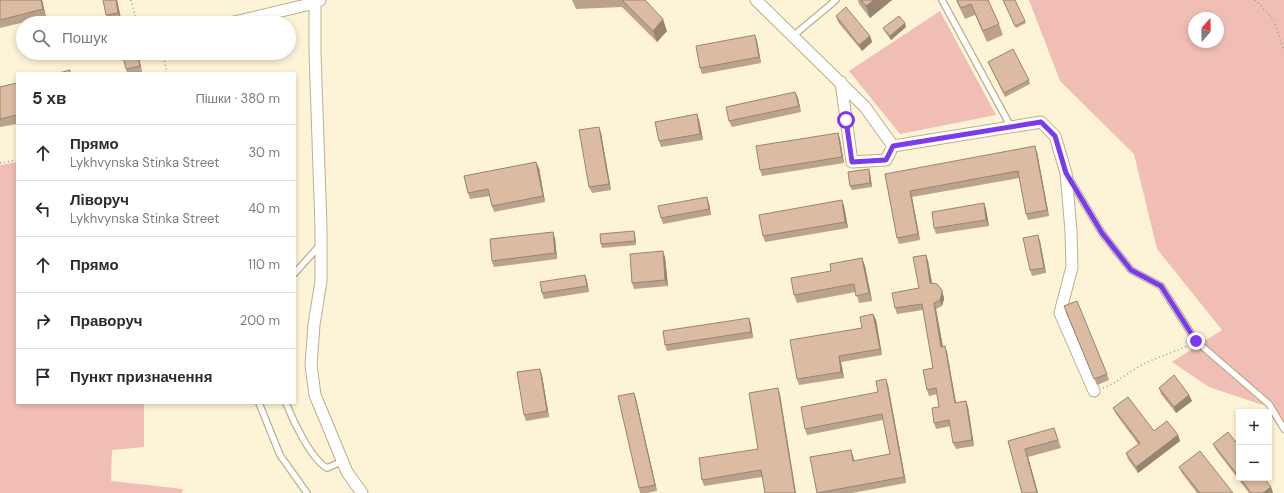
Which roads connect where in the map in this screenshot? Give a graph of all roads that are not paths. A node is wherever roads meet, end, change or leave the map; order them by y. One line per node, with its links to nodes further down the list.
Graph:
1 (756, 0): 6 (street)
2 (836, 0): 6 (lane)
3 (942, 0): 8 (lane)
4 (318, 1): 5 (street); 11 (street)
5 (258, 16)
6 (793, 36): 7 (street)
7 (841, 82): 9 (street); 9 (street)
8 (1011, 127): 9 (street); 10 (street)
9 (893, 146)
10 (1066, 173): 13 (street); 16 (lane)
11 (321, 245): 12 (lane); 17 (street)
12 (297, 267)
13 (1094, 391)
14 (259, 404): 19 (lane)
15 (286, 404): 17 (lane)
16 (1284, 429)
17 (343, 461): 18 (street)
18 (347, 472): 20 (street); 21 (street)
19 (307, 493)
20 (354, 493)
21 (362, 493)

